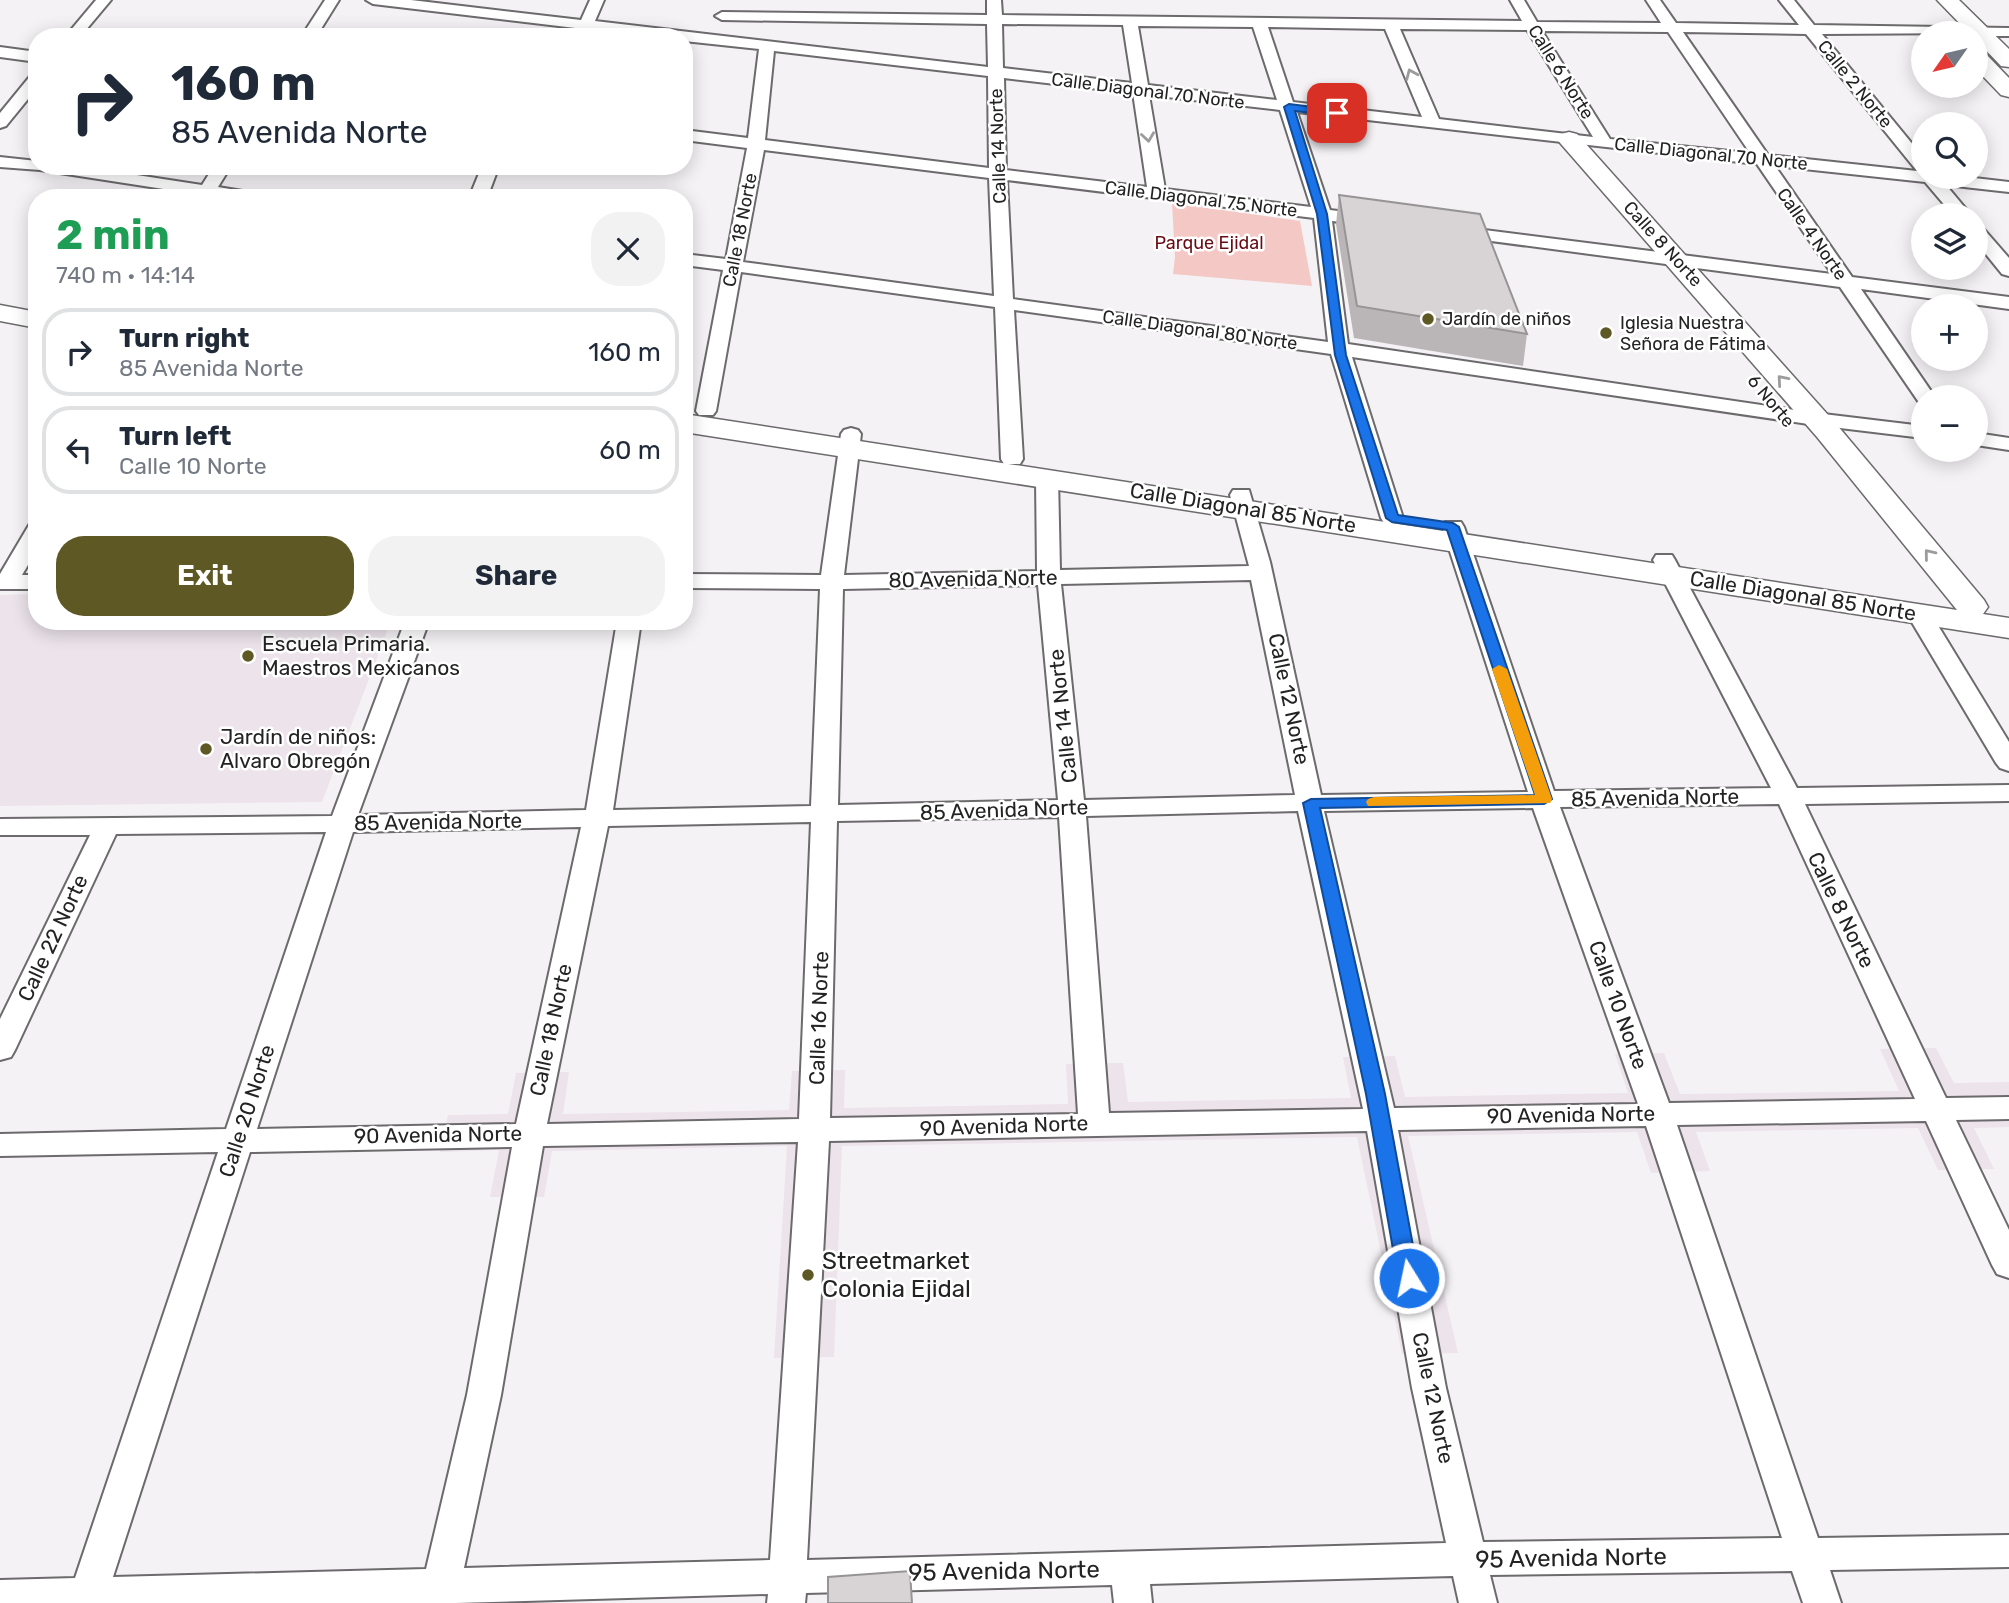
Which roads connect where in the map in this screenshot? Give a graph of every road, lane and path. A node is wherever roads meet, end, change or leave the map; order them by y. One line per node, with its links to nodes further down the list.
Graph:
1 (104, 0): 25 (street)
2 (332, 0): 26 (street)
3 (373, 0): 12 (street, Calle Diagonal 70 Norte)
4 (597, 0): 21 (street)
5 (726, 0): 13 (street)
6 (856, 0): 14 (street)
7 (994, 0): 15 (street, Calle 14 Norte)
8 (1517, 0): 23 (street, Calle 6 Norte)
9 (1653, 0): 24 (street, Calle 4 Norte)
10 (1786, 0): 29 (street, Calle 2 Norte)
11 (1937, 4): 17 (main road); 18 (main road)
12 (458, 5): 16 (street, Calle Diagonal 70 Norte)
13 (722, 16): 14 (street); 34 (street)
14 (853, 18): 15 (street); 38 (street)
15 (995, 19): 19 (street); 42 (street, Calle 14 Norte)
16 (546, 20): 21 (street, Calle Diagonal 70 Norte); 27 (street)
17 (1946, 21)
18 (1962, 21)
19 (1130, 22): 20 (street); 44 (street)
20 (1259, 23): 22 (street); 46 (street)
21 (587, 24): 28 (street, Calle Diagonal 70 Norte)
22 (1390, 24): 23 (street); 48 (street, one-way to 22)
23 (1532, 26): 24 (street); 52 (street, Calle 6 Norte)
24 (1672, 27): 29 (street); 54 (street, Calle 4 Norte)
25 (80, 28)
26 (314, 28)
27 (543, 28)
28 (617, 28)
29 (1810, 28): 30 (street); 53 (street, Calle 2 Norte)
30 (1911, 31)
31 (1988, 32): 32 (street)
32 (2009, 32)
33 (693, 38): 34 (street, Calle Diagonal 70 Norte)
34 (716, 41): 36 (street, Calle Diagonal 70 Norte)
35 (1988, 41): 40 (main road)
36 (766, 47): 38 (street, Calle Diagonal 70 Norte); 51 (street, Calle 18 Norte)
37 (0, 52): 39 (street)
38 (846, 55): 42 (street, Calle Diagonal 70 Norte)
39 (28, 56)
40 (2009, 61)
41 (1988, 69): 45 (main road)
42 (996, 73): 44 (street, Calle Diagonal 70 Norte); 58 (street, Calle 14 Norte)
43 (28, 89): 47 (street)
44 (1142, 90): 46 (street, Calle Diagonal 70 Norte); 64 (street, one-way to 64)
45 (2009, 90)
46 (1289, 107): 48 (street, Calle Diagonal 70 Norte); 66 (street)
47 (0, 123)
48 (1433, 124): 50 (street, Calle Diagonal 70 Norte)
49 (693, 136): 51 (street, Calle Diagonal 75 Norte)
50 (1558, 138): 52 (street, Calle Diagonal 70 Norte); 70 (main road, 6 Norte); 72 (main road, Calle 8 Norte)
51 (756, 144): 58 (street, Calle Diagonal 75 Norte); 73 (street, Calle 18 Norte)
52 (1605, 144): 54 (street, Calle Diagonal 70 Norte)
53 (1911, 153)
54 (1760, 159): 59 (street, Calle Diagonal 70 Norte); 75 (street, Calle 4 Norte)
55 (0, 162): 56 (street)
56 (28, 165)
57 (95, 175): 62 (street)
58 (999, 175): 64 (street, Calle Diagonal 75 Norte); 78 (street, Calle 14 Norte)
59 (1911, 176)
60 (1988, 184): 61 (street, Calle Diagonal 70 Norte)
61 (2009, 187)
62 (175, 189)
63 (1941, 189): 65 (street)
64 (1157, 194): 66 (street, Calle Diagonal 75 Norte)
65 (1952, 203)
66 (1322, 214): 67 (street, Calle Diagonal 75 Norte); 82 (street)
67 (1389, 222)
68 (1441, 230): 70 (street)
69 (1988, 245): 74 (street)
70 (1650, 258): 72 (street); 85 (main road, 6 Norte)
71 (693, 261): 73 (street, Calle Diagonal 80 Norte)
72 (1680, 262): 75 (street); 87 (main road, Calle 8 Norte, one-way to 72)
73 (732, 266): 78 (street, Calle Diagonal 80 Norte); 84 (street, Calle 18 Norte)
74 (2009, 270)
75 (1847, 284): 77 (street); 83 (street, Calle 4 Norte)
76 (0, 301): 79 (main road)
77 (2009, 303)
78 (1006, 304): 82 (street, Calle Diagonal 80 Norte); 92 (street, Calle 14 Norte)
79 (28, 306)
80 (0, 313): 81 (main road)
81 (28, 318)
82 (1339, 349): 85 (street, Calle Diagonal 80 Norte); 95 (street)
83 (1917, 385)
84 (693, 410)
85 (1782, 413): 87 (street, Calle Diagonal 80 Norte); 106 (main road, 6 Norte)
86 (693, 414): 89 (main road, Calle Diagonal 85 Norte)
87 (1815, 419): 88 (street, Calle Diagonal 80 Norte); 105 (main road, Calle 8 Norte, one-way to 87)
88 (1911, 431)
89 (849, 441): 92 (main road, Calle Diagonal 85 Norte); 93 (main road, Calle Diagonal 85 Norte); 104 (street, Calle 16 Norte)
90 (1988, 441): 91 (street)
91 (2008, 444)
92 (1012, 459): 94 (main road, Calle Diagonal 85 Norte)
93 (1046, 477): 94 (main road, Calle Diagonal 85 Norte); 100 (street, Calle 14 Norte)
94 (1244, 501): 95 (main road, Calle Diagonal 85 Norte); 96 (main road, Calle Diagonal 85 Norte); 99 (street, Calle 12 Norte)
95 (1392, 518): 96 (main road, Calle Diagonal 85 Norte)
96 (1455, 535): 98 (main road, Calle Diagonal 85 Norte); 114 (street, Calle 10 Norte)
97 (28, 544): 102 (street)
98 (1669, 568): 106 (main road, Calle Diagonal 85 Norte); 113 (street, Calle 8 Norte)
99 (1261, 573): 100 (street, 80 Avenida Norte); 115 (street, Calle 12 Norte)
100 (1049, 577): 104 (street, 80 Avenida Norte); 116 (street, Calle 14 Norte)
101 (693, 581): 104 (street, 80 Avenida Norte)
102 (4, 582): 103 (street)
103 (28, 582)
104 (832, 582): 117 (street, Calle 16 Norte)
105 (1972, 607): 106 (main road, Calle Diagonal 85 Norte); 107 (main road, Calle Diagonal 85 Norte)
106 (1930, 608): 108 (main road, Calle Diagonal 85 Norte); 111 (street)
107 (2009, 613)
108 (2009, 628)
109 (414, 630): 119 (street, Calle 20 Norte)
110 (628, 630): 118 (street, Calle 18 Norte)
111 (2009, 763)
112 (2009, 793): 113 (street, 85 Avenida Norte)
113 (1786, 796): 114 (street, 85 Avenida Norte); 124 (street, Calle 8 Norte)
114 (1544, 799): 115 (street, 85 Avenida Norte); 125 (street, Calle 10 Norte)
115 (1311, 803): 116 (street, 85 Avenida Norte); 126 (street, Calle 12 Norte)
116 (1072, 808): 117 (street, 85 Avenida Norte); 127 (street, Calle 14 Norte)
117 (825, 815): 118 (street, 85 Avenida Norte); 128 (street, Calle 16 Norte)
118 (598, 819): 119 (street, 85 Avenida Norte); 129 (street, Calle 18 Norte)
119 (342, 824): 120 (street, 85 Avenida Norte); 130 (street, Calle 20 Norte)
120 (107, 826): 121 (street, 85 Avenida Norte); 122 (street, Calle 22 Norte)
121 (0, 827)
122 (0, 1050)
123 (2009, 1108): 124 (street, 90 Avenida Norte)
124 (1937, 1110): 125 (street, 90 Avenida Norte); 132 (street, Calle 8 Norte)
125 (1657, 1113): 126 (street, 90 Avenida Norte); 134 (street, Calle 10 Norte)
126 (1380, 1120): 127 (street, 90 Avenida Norte); 135 (street, Calle 12 Norte)
127 (1094, 1123): 128 (street, 90 Avenida Norte)
128 (814, 1131): 129 (street, 90 Avenida Norte); 137 (street, Calle 16 Norte)
129 (530, 1133): 130 (street, 90 Avenida Norte); 138 (street, Calle 18 Norte)
130 (239, 1139): 131 (street, 90 Avenida Norte); 140 (street, Calle 20 Norte)
131 (0, 1145)
132 (2009, 1265)
133 (2009, 1551): 134 (street, 95 Avenida Norte)
134 (1805, 1554): 135 (street, 95 Avenida Norte); 142 (street, Calle 10 Norte)
135 (1470, 1559): 136 (street, 95 Avenida Norte); 141 (street, Calle 12 Norte)
136 (1131, 1586): 137 (street, 95 Avenida Norte)
137 (787, 1590): 138 (street, 95 Avenida Norte)
138 (439, 1594): 140 (street, 95 Avenida Norte)
139 (0, 1597): 140 (street, 95 Avenida Norte)
140 (87, 1599)
141 (1478, 1603)
142 (1822, 1603)

